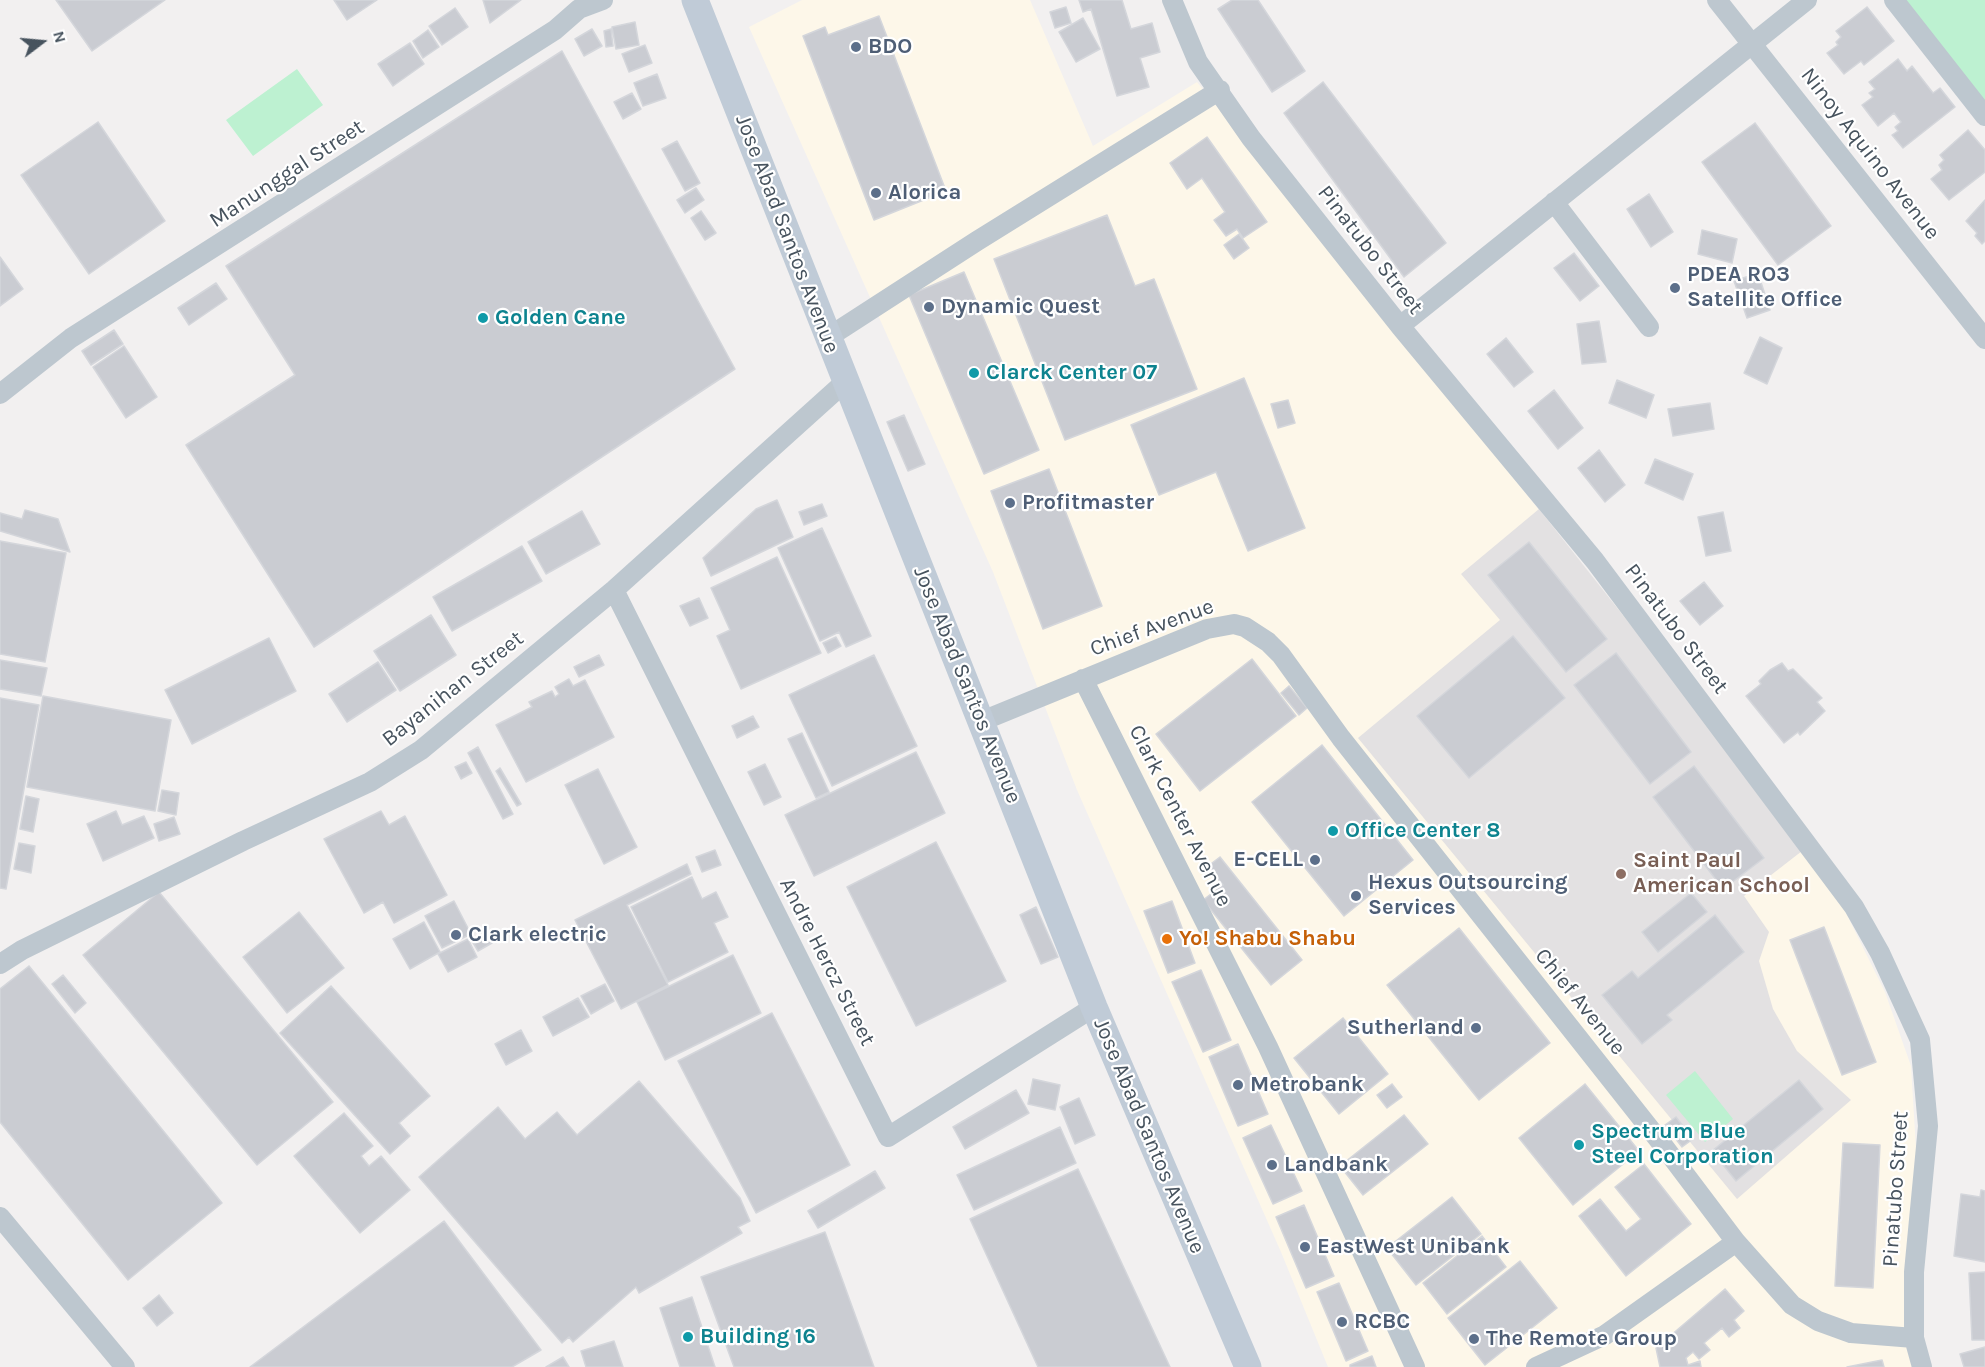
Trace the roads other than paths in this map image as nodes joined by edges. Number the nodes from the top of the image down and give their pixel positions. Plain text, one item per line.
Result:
1 (603, 0) edge
2 (695, 0) edge
3 (1173, 0) edge
4 (1717, 0) edge
5 (1807, 0) edge
6 (1894, 0) edge
7 (1752, 44) junction
8 (1220, 90) junction
9 (1985, 116) edge
10 (1554, 202) junction
11 (1400, 326) junction
12 (1648, 327) dead end
13 (827, 338) junction
14 (1985, 339) edge
15 (845, 382) junction
16 (0, 394) edge
17 (614, 590) junction
18 (1083, 679) junction
19 (982, 721) junction
20 (0, 964) edge
21 (1095, 1008) junction
22 (0, 1216) edge
23 (1736, 1242) junction
24 (1914, 1338) junction
25 (125, 1367) edge
26 (1248, 1367) edge
27 (1415, 1367) edge
28 (1536, 1367) edge
29 (1922, 1367) edge

1 - 16 street, Manunggal Street
2 - 13 main road, Jose Abad Santos Avenue
3 - 8 street, Pinatubo Street
4 - 7 street, Ninoy Aquino Avenue
5 - 7 street
6 - 9 street
7 - 10 street
7 - 14 street, Ninoy Aquino Avenue
8 - 11 street, Pinatubo Street
8 - 13 street
10 - 11 street
10 - 12 street
11 - 24 street, Pinatubo Street
13 - 15 main road, Jose Abad Santos Avenue
15 - 17 street, Bayanihan Street
15 - 19 main road, Jose Abad Santos Avenue
17 - 20 street, Bayanihan Street
17 - 21 street, Andre Hercz Street
18 - 19 street, Chief Avenue
18 - 23 street, Chief Avenue
18 - 27 street, Clark Center Avenue
19 - 21 main road, Jose Abad Santos Avenue
21 - 26 main road, Jose Abad Santos Avenue
22 - 25 street
23 - 24 street, Chief Avenue
23 - 28 street
24 - 29 street, Pinatubo Street

